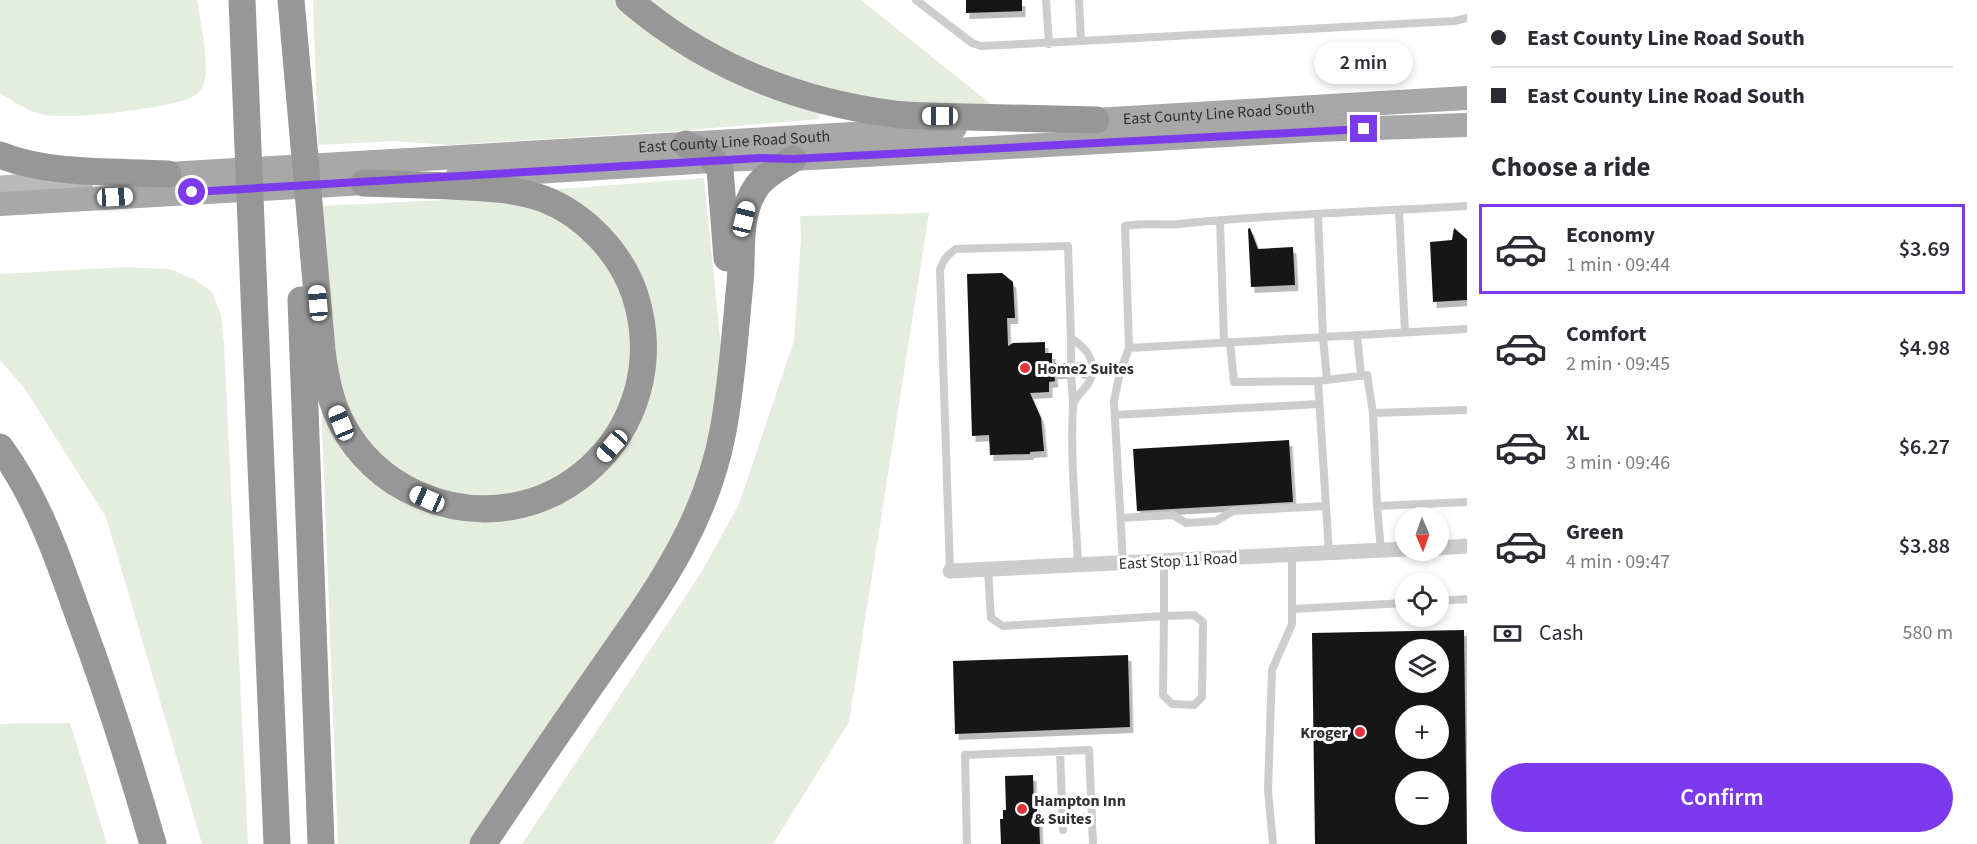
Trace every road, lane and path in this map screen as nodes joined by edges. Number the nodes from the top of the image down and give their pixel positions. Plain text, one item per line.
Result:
1 (223, 0) edge
2 (242, 0) edge
3 (290, 0) edge
4 (629, 0) edge
5 (916, 0) edge
6 (1046, 0) edge
7 (1078, 0) edge
8 (1467, 18) edge
9 (1081, 41) junction
10 (1049, 44) junction
11 (1467, 98) edge
12 (1096, 120) junction
13 (1467, 125) edge
14 (686, 144) junction
15 (0, 155) edge
16 (793, 159) junction
17 (715, 161) junction
18 (168, 174) junction
19 (347, 177) junction
20 (210, 182) junction
21 (0, 186) edge
22 (0, 204) edge
23 (1467, 206) edge
24 (1399, 210) junction
25 (1318, 215) junction
26 (1220, 220) junction
27 (251, 267) junction
28 (1467, 329) edge
29 (1405, 332) junction
30 (1357, 335) junction
31 (1323, 337) junction
32 (1071, 338) junction
33 (735, 340) junction
34 (1227, 342) junction
35 (1129, 348) junction
36 (1071, 362) dead end
37 (1071, 372) dead end
38 (1361, 376) junction
39 (1322, 380) junction
40 (1073, 403) junction
41 (1319, 404) junction
42 (1467, 410) edge
43 (1373, 413) junction
44 (1115, 415) junction
45 (0, 447) edge
46 (1467, 502) edge
47 (1326, 506) junction
48 (1377, 506) junction
49 (1121, 518) junction
50 (1467, 546) edge
51 (1449, 547) edge
52 (1395, 549) edge
53 (1381, 550) junction
54 (1329, 553) junction
55 (1292, 555) junction
56 (1164, 561) junction
57 (1123, 563) junction
58 (1078, 565) junction
59 (988, 569) junction
60 (950, 571) joint
61 (1467, 599) edge
62 (1449, 600) edge
63 (1395, 604) edge
64 (1292, 609) junction
65 (1164, 616) junction
66 (1060, 752) junction
67 (1092, 817) junction
68 (1062, 818) junction
69 (1063, 830) dead end
70 (153, 844) edge
71 (277, 844) edge
72 (321, 844) edge
73 (483, 844) edge
74 (967, 844) edge
75 (1093, 844) edge
76 (1273, 844) edge

1 - 27 highway
2 - 27 highway
3 - 19 highway
3 - 72 highway
4 - 12 highway
5 - 10 lane
6 - 10 lane
7 - 9 lane
8 - 9 lane
9 - 10 lane
11 - 12 main road, East County Line Road South
12 - 14 main road, East County Line Road South
13 - 16 main road, East County Line Road South
14 - 17 highway
14 - 19 main road, East County Line Road South
15 - 18 highway
16 - 17 main road, East County Line Road South
16 - 33 highway
17 - 19 main road, East County Line Road South
17 - 33 highway
18 - 20 main road, East County Line Road South
18 - 21 main road, East County Line Road South
19 - 20 main road, East County Line Road South
20 - 22 main road, East County Line Road South
23 - 24 lane
24 - 25 lane
24 - 29 lane
25 - 26 lane
25 - 31 lane
26 - 34 lane
26 - 35 lane
27 - 71 highway
28 - 29 lane
29 - 30 lane
30 - 31 lane
30 - 38 lane
31 - 34 lane
31 - 39 lane
32 - 36 lane
32 - 40 lane
32 - 60 lane
33 - 73 highway
34 - 35 lane
34 - 39 lane
35 - 44 lane
37 - 40 lane
38 - 39 lane
38 - 43 lane
39 - 41 lane
40 - 58 lane
41 - 44 lane
41 - 47 lane
42 - 43 lane
43 - 48 lane
44 - 49 lane
45 - 70 highway
46 - 48 lane
47 - 49 lane
47 - 54 lane
48 - 53 lane
49 - 57 lane
50 - 51 street
52 - 53 street, East Stop 11 Road
53 - 54 street, East Stop 11 Road
54 - 55 street, East Stop 11 Road
55 - 56 street, East Stop 11 Road
55 - 64 lane
56 - 57 street, East Stop 11 Road
56 - 65 lane
57 - 58 street, East Stop 11 Road
58 - 59 street, East Stop 11 Road
59 - 60 street, East Stop 11 Road
59 - 65 lane
61 - 62 lane
63 - 64 lane
64 - 76 lane
65 - 65 lane
66 - 67 lane
66 - 68 lane
66 - 74 lane
67 - 68 lane
67 - 75 lane
68 - 69 lane

